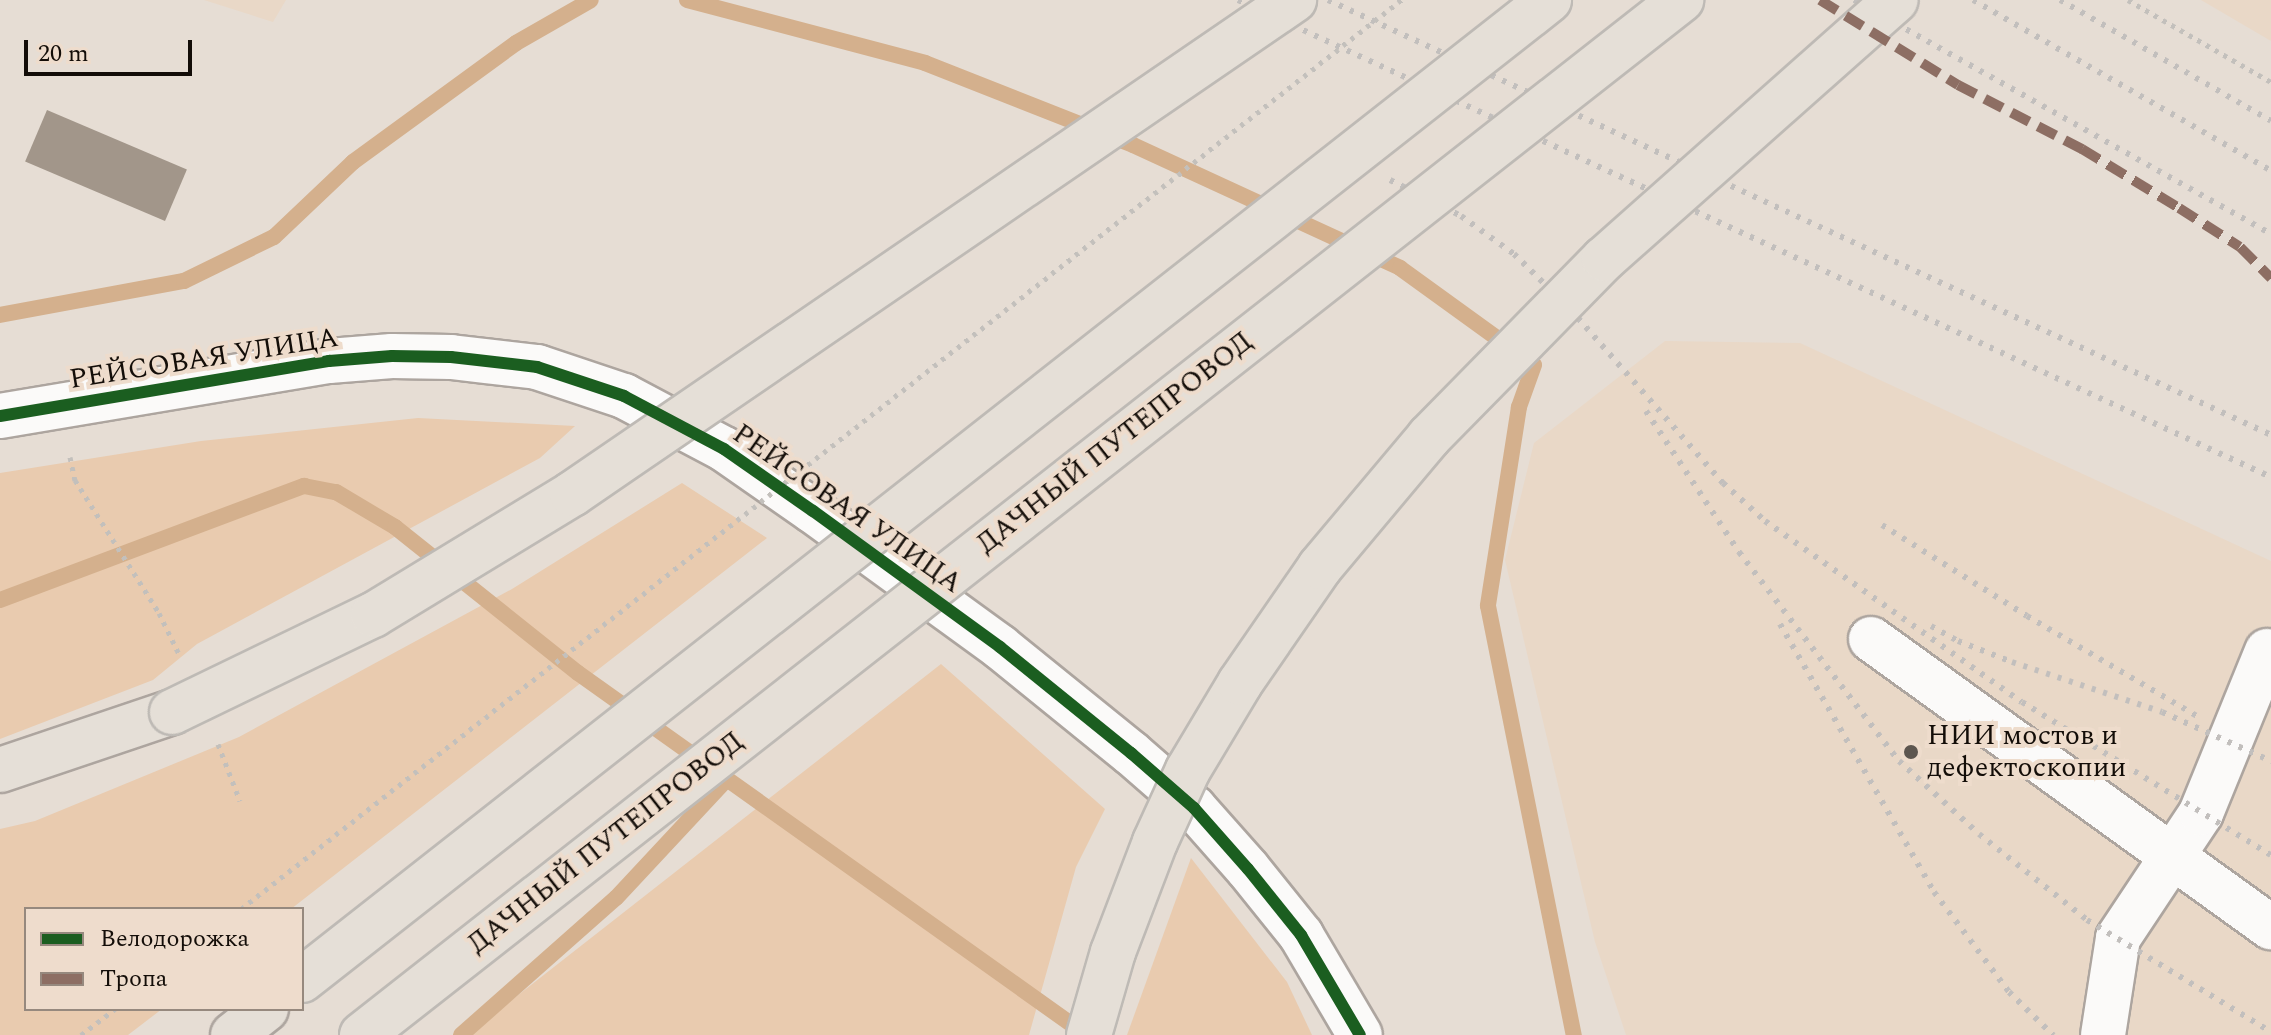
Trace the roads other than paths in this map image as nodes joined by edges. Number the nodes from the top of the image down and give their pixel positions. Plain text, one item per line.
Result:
1 (1294, 0) edge
2 (1549, 0) edge
3 (1681, 0) edge
4 (1896, 0) edge
5 (0, 416) edge
6 (1871, 639) dead end
7 (2267, 651) dead end
8 (0, 770) edge
9 (2172, 853) junction
10 (2271, 927) edge
11 (304, 978) edge
12 (263, 1011) edge
13 (233, 1035) edge
14 (362, 1035) edge
15 (1089, 1035) edge
16 (1360, 1035) edge
17 (2103, 1035) edge

1 - 8 main road, bridge
2 - 11 main road, bridge
3 - 14 main road, ДАЧНЫЙ ПУТЕПРОВОД, bridge
4 - 15 main road, bridge
5 - 16 street, РЕЙСОВАЯ УЛИЦА
6 - 9 street
7 - 9 street
9 - 10 street
9 - 17 street
12 - 13 main road

